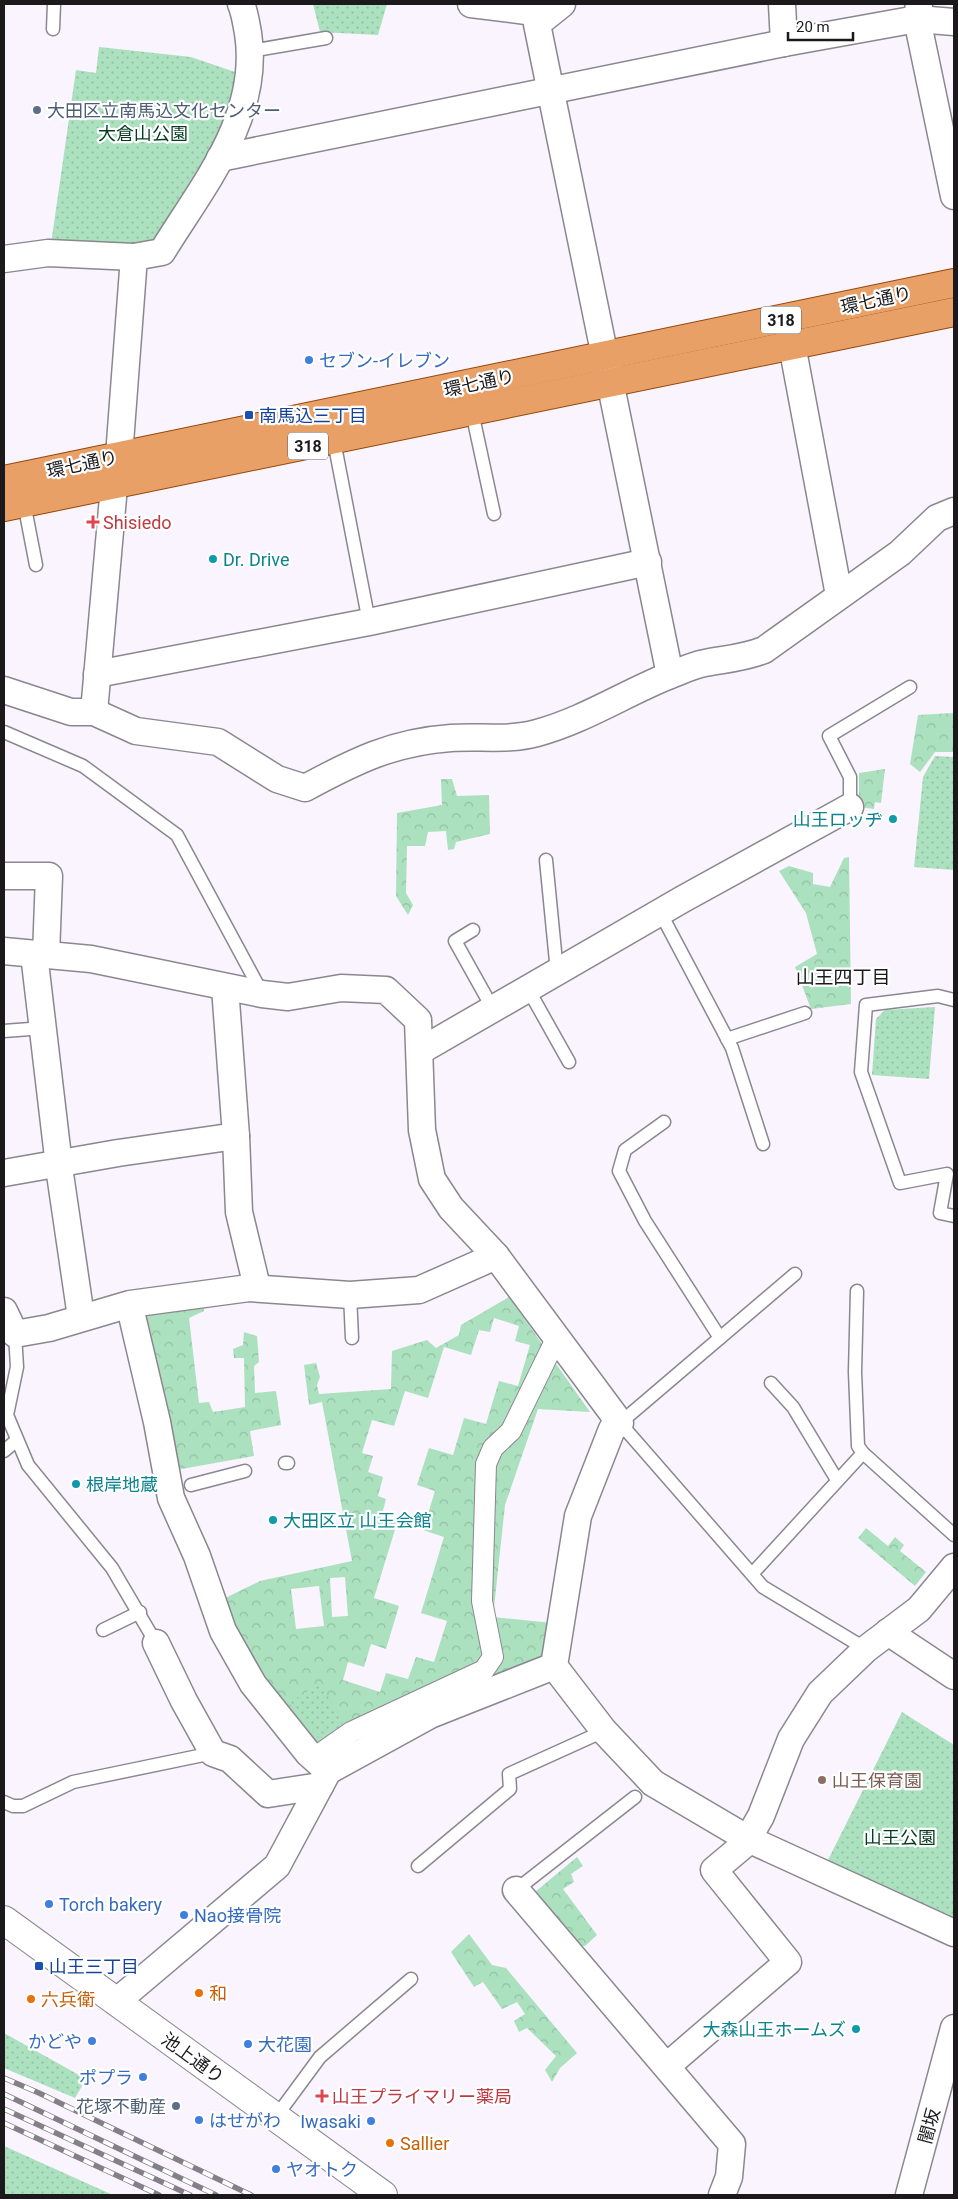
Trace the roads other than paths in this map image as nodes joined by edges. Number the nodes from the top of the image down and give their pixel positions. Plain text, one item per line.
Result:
1 (54, 4) edge
2 (241, 4) edge
3 (471, 4) edge
4 (782, 4) edge
5 (556, 9) edge
6 (918, 12) edge
7 (954, 22) edge
8 (53, 29) dead end
9 (326, 38) dead end
10 (784, 43) junction
11 (251, 51) junction
12 (550, 90) junction
13 (220, 158) junction
14 (954, 196) edge
15 (134, 257) junction
16 (4, 259) edge
17 (954, 283) edge
18 (954, 312) edge
19 (792, 345) junction
20 (607, 356) junction
21 (612, 383) junction
22 (472, 412) junction
23 (334, 441) junction
24 (119, 456) junction
25 (4, 480) edge
26 (114, 486) junction
27 (14, 505) edge
28 (954, 511) edge
29 (494, 514) dead end
30 (648, 562) junction
31 (36, 565) dead end
32 (840, 595) junction
33 (370, 622) junction
34 (97, 674) junction
35 (670, 675) junction
36 (910, 687) dead end
37 (4, 690) edge
38 (94, 712) junction
39 (4, 732) edge
40 (850, 807) joint
41 (546, 860) dead end
42 (4, 876) edge
43 (660, 912) junction
44 (473, 930) dead end
45 (4, 951) edge
46 (40, 955) junction
47 (557, 972) junction
48 (225, 986) junction
49 (528, 989) junction
50 (262, 994) junction
51 (954, 1000) edge
52 (493, 1009) junction
53 (805, 1013) dead end
54 (43, 1028) junction
55 (4, 1031) edge
56 (727, 1039) junction
57 (420, 1051) junction
58 (569, 1062) dead end
59 (664, 1122) dead end
60 (236, 1136) junction
61 (763, 1144) dead end
62 (59, 1164) junction
63 (4, 1173) edge
64 (954, 1216) edge
65 (496, 1256) junction
66 (795, 1274) dead end
67 (257, 1287) junction
68 (857, 1291) dead end
69 (350, 1295) junction
70 (81, 1317) junction
71 (133, 1320) dead end
72 (9, 1322) edge
73 (352, 1338) dead end
74 (720, 1338) junction
75 (556, 1339) junction
76 (771, 1382) dead end
77 (620, 1423) junction
78 (17, 1440) junction
79 (4, 1450) edge
80 (862, 1452) junction
81 (244, 1471) dead end
82 (838, 1480) junction
83 (183, 1490) junction
84 (954, 1535) edge
85 (954, 1567) edge
86 (752, 1574) junction
87 (140, 1612) junction
88 (104, 1630) dead end
89 (888, 1632) junction
90 (156, 1643) joint
91 (866, 1649) junction
92 (554, 1666) junction
93 (954, 1676) edge
94 (604, 1731) junction
95 (213, 1753) junction
96 (321, 1771) junction
97 (635, 1797) dead end
98 (4, 1802) edge
99 (748, 1839) junction
100 (418, 1866) dead end
101 (516, 1890) joint
102 (4, 1920) edge
103 (954, 1933) edge
104 (411, 1979) dead end
105 (116, 2002) junction
106 (954, 2028) edge
107 (667, 2066) junction
108 (275, 2118) junction
109 (383, 2195) edge
110 (722, 2195) edge
111 (910, 2195) edge

1 - 8 lane
2 - 11 street
3 - 5 street
4 - 10 street
5 - 12 street
6 - 7 street
6 - 10 street
6 - 14 street
9 - 11 lane
10 - 12 street
11 - 13 street
12 - 13 street
12 - 20 street
13 - 15 street
15 - 16 street
15 - 24 street
17 - 20 main road, 環七通り / 318
18 - 19 main road, 環七通り / 318
19 - 21 main road, 環七通り / 318
19 - 32 street
20 - 21 street
20 - 24 main road, 環七通り / 318
21 - 22 main road, 環七通り / 318
21 - 30 street
22 - 23 main road, 環七通り / 318
22 - 29 lane
23 - 26 main road, 環七通り / 318
23 - 33 lane
24 - 25 main road, 環七通り / 318
24 - 26 street
26 - 27 main road, 環七通り / 318
26 - 34 street
27 - 31 lane
28 - 32 street
30 - 33 street
30 - 35 street
32 - 35 street
33 - 34 street
34 - 38 street
35 - 38 street
36 - 40 lane
37 - 38 street
39 - 50 lane
40 - 43 street
41 - 47 lane
42 - 46 street
43 - 47 street
43 - 56 lane
44 - 52 lane
45 - 46 street
46 - 48 street
46 - 54 street
47 - 49 street
48 - 50 street
48 - 60 street
49 - 52 street
49 - 58 lane
50 - 57 street
51 - 64 lane
52 - 57 street
53 - 56 lane
54 - 55 lane
54 - 62 street
56 - 61 lane
57 - 65 street
59 - 74 lane
60 - 62 street
60 - 67 street
62 - 63 street
62 - 70 street
65 - 69 street
65 - 75 street
66 - 74 lane
67 - 69 street
67 - 70 street
68 - 80 lane
69 - 73 lane
70 - 72 street
71 - 83 street
72 - 78 lane
74 - 77 lane
75 - 77 street
75 - 96 street
76 - 82 lane
77 - 86 lane
77 - 92 street
78 - 79 lane
78 - 87 lane
80 - 82 lane
80 - 84 lane
81 - 83 lane
82 - 86 lane
83 - 96 street
85 - 89 street
86 - 91 lane
87 - 88 lane
87 - 90 lane
89 - 91 street
89 - 93 street
90 - 95 street
91 - 99 street
92 - 94 street
92 - 96 street
94 - 99 street
94 - 100 lane
95 - 96 street
95 - 98 lane
96 - 105 street
97 - 101 lane
99 - 103 street
99 - 107 street
101 - 107 street
102 - 105 main road, 池上通り
104 - 108 lane
105 - 108 main road, 池上通り
106 - 111 street, 闇坂
107 - 110 street
108 - 109 main road, 池上通り

